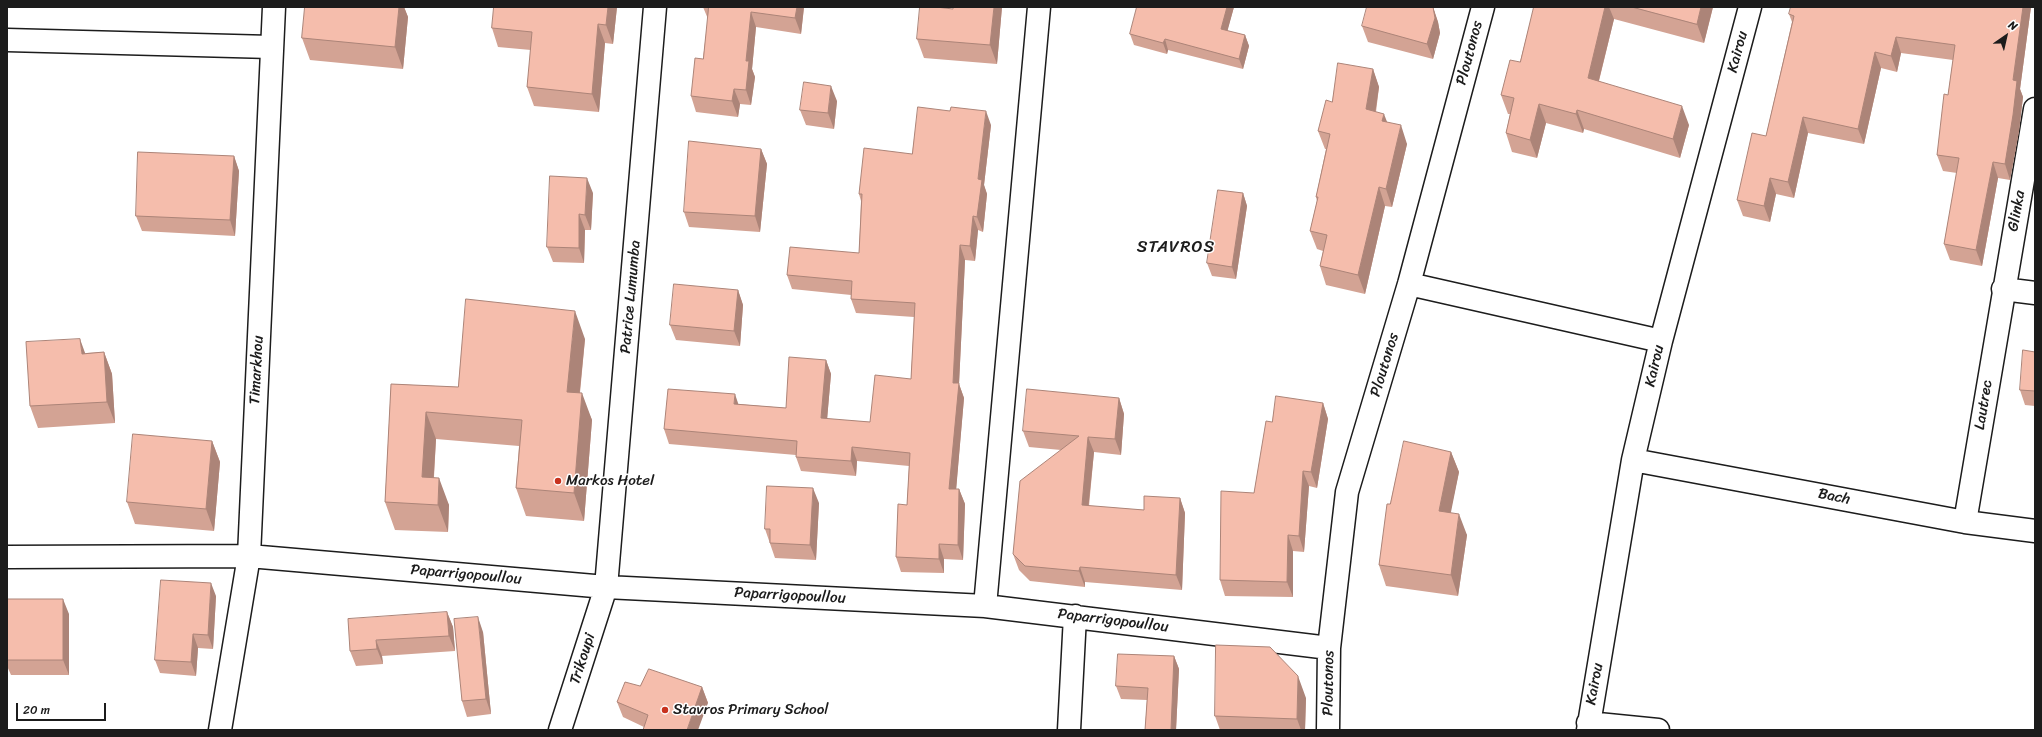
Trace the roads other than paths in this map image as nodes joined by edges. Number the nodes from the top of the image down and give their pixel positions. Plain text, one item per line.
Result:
1 (274, 7) edge
2 (655, 7) edge
3 (1039, 7) edge
4 (1482, 7) edge
5 (1750, 7) edge
6 (7, 40) edge
7 (271, 47) junction
8 (2035, 110) edge
9 (1409, 284) junction
10 (2003, 289) junction
11 (2035, 293) edge
12 (1661, 341) junction
13 (1633, 460) junction
14 (1965, 522) junction
15 (2035, 531) edge
16 (249, 556) junction
17 (7, 557) edge
18 (606, 587) junction
19 (985, 606) junction
20 (1075, 616) junction
21 (1329, 648) junction
22 (1588, 726) edge
23 (220, 730) edge
24 (560, 730) edge
25 (1069, 730) edge
26 (1328, 730) edge
27 (1658, 730) edge

1 - 7 street, Timarkhou
2 - 18 street, Patrice Lumumba
3 - 19 street
4 - 9 street, Ploutonos
5 - 12 street, Kairou
6 - 7 street
7 - 16 street, Timarkhou
8 - 10 street, Glinka
9 - 12 street
9 - 21 street, Ploutonos
10 - 11 street
10 - 14 street, Lautrec
12 - 13 street, Kairou
13 - 14 street, Bach
13 - 22 street, Kairou
14 - 15 street, Bach
16 - 17 street, Paparrigopoullou
16 - 18 street, Paparrigopoullou
16 - 23 street, Timarkhou
18 - 19 street, Paparrigopoullou
18 - 24 street, Trikoupi
19 - 20 street, Paparrigopoullou
20 - 21 street, Paparrigopoullou
20 - 25 street
21 - 26 street, Ploutonos
22 - 27 street

